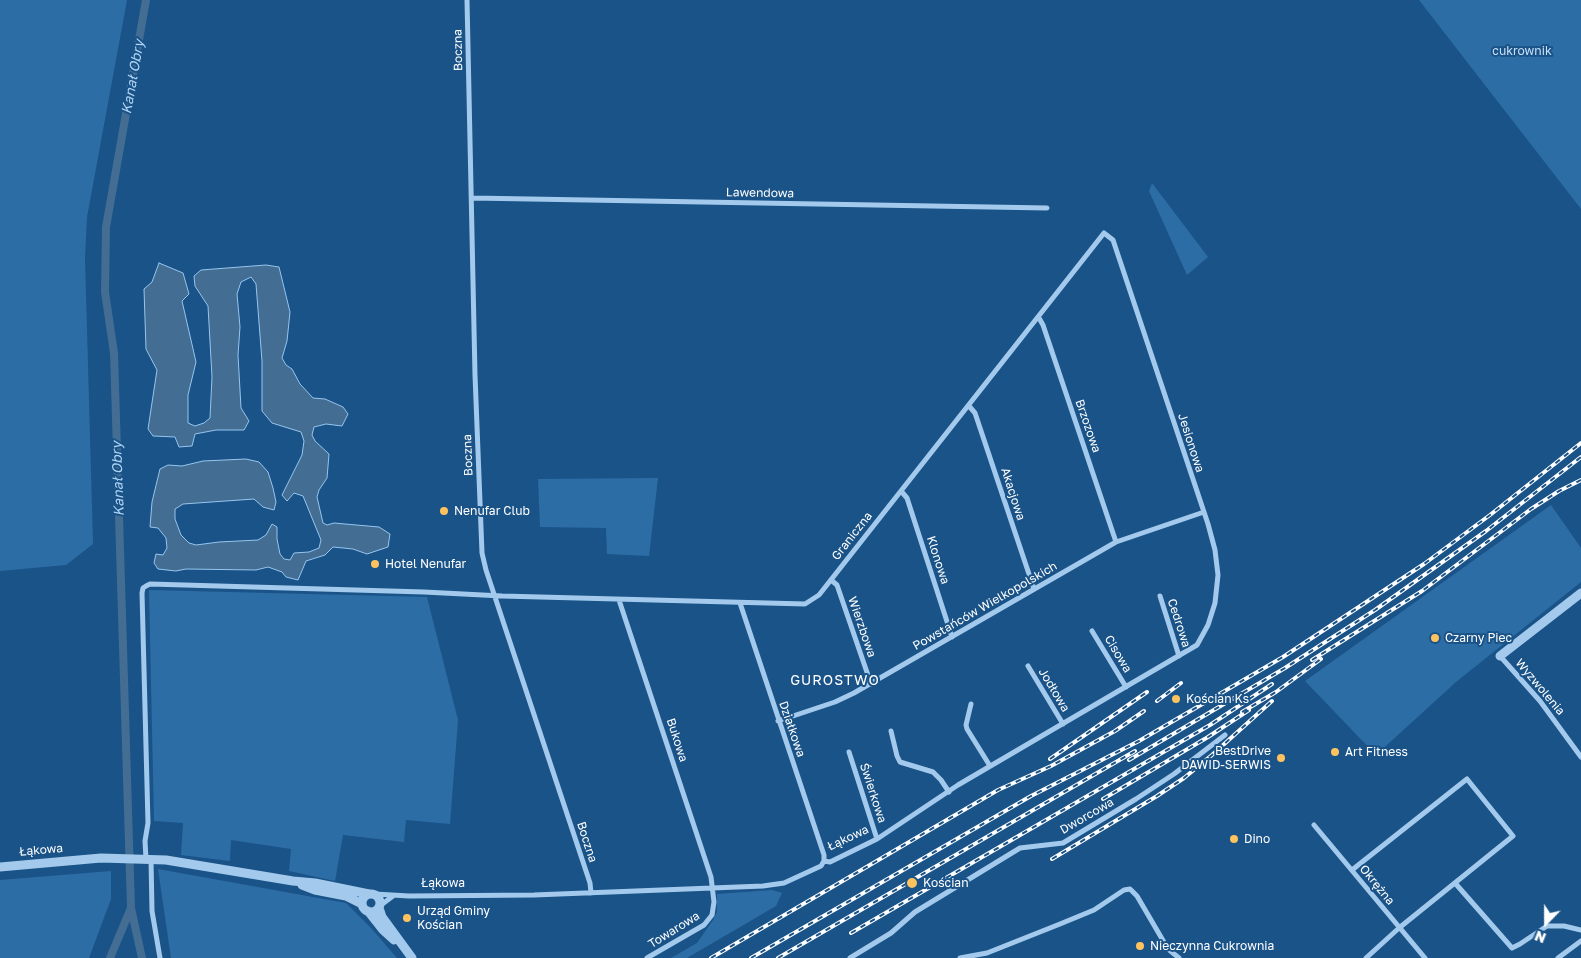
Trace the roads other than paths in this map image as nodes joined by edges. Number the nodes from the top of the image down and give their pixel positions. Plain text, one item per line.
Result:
1 (466, 0) edge
2 (472, 198) junction
3 (1047, 208) dead end
4 (1104, 233) joint
5 (1039, 318) junction
6 (969, 406) junction
7 (901, 491) junction
8 (1204, 512) junction
9 (1116, 542) junction
10 (831, 580) junction
11 (1034, 589) junction
12 (1581, 593) edge
13 (495, 596) junction
14 (1160, 596) dead end
15 (619, 600) junction
16 (740, 603) junction
17 (1092, 630) dead end
18 (952, 637) junction
19 (1180, 656) junction
20 (1500, 656) joint
21 (1028, 666) dead end
22 (871, 684) junction
23 (1126, 687) junction
24 (971, 704) dead end
25 (778, 721) junction
26 (1063, 724) junction
27 (891, 731) dead end
28 (1225, 735) dead end
29 (849, 752) dead end
30 (1581, 757) edge
31 (990, 766) junction
32 (949, 792) junction
33 (1314, 825) dead end
34 (877, 839) junction
35 (147, 859) junction
36 (824, 861) junction
37 (0, 867) edge
38 (1352, 870) junction
39 (293, 881) junction
40 (1455, 883) junction
41 (712, 888) junction
42 (591, 893) junction
43 (372, 894) junction
44 (393, 896) junction
45 (380, 906) junction
46 (365, 908) junction
47 (1399, 928) junction
48 (1581, 930) edge
49 (1581, 941) edge
50 (402, 946) junction
51 (160, 958) edge
52 (412, 958) edge
53 (647, 958) edge
54 (850, 958) edge
55 (960, 958) edge
56 (1178, 958) edge
57 (1366, 958) edge
58 (1425, 958) edge
59 (1558, 958) edge

1 - 2 street, Boczna
2 - 3 street, Lawendowa
2 - 13 street, Boczna
4 - 5 street, Graniczna
4 - 8 street, Jesionowa
5 - 6 street, Graniczna
5 - 9 street, Brzozowa
6 - 7 street, Graniczna
6 - 11 street, Akacjowa
7 - 10 street, Graniczna
7 - 18 street, Klonowa
8 - 9 street, Powstańców Wielkopolskich
8 - 19 street, Jesionowa
9 - 11 street, Powstańców Wielkopolskich
10 - 16 street, Graniczna
10 - 22 street, Wierzbowa
11 - 18 street, Powstańców Wielkopolskich
12 - 20 street
13 - 15 street, Graniczna
13 - 35 street, Graniczna
13 - 42 street, Boczna
14 - 19 street, Cedrowa
15 - 16 street, Graniczna
15 - 41 street, Bukowa
16 - 25 street, Działkowa
17 - 23 street, Cisowa
18 - 22 street, Powstańców Wielkopolskich
19 - 23 street, Łąkowa
20 - 30 street, Wyzwolenia
21 - 26 street, Jodłowa
22 - 25 street, Powstańców Wielkopolskich
23 - 26 street, Łąkowa
24 - 31 street
25 - 36 street, Działkowa
26 - 31 street, Łąkowa
27 - 32 street
28 - 54 street, Dworcowa
29 - 34 street, Świerkowa
31 - 32 street, Łąkowa
32 - 34 street, Łąkowa
33 - 38 street, Okrężna
34 - 36 street, Łąkowa
35 - 37 street, Łąkowa
35 - 39 street, Łąkowa
35 - 51 street
36 - 41 street, Łąkowa
38 - 40 street
38 - 47 street, Okrężna
39 - 43 street, Łąkowa
39 - 46 street, Łąkowa
40 - 47 street
40 - 48 street
41 - 42 street, Łąkowa
41 - 53 street, Towarowa
42 - 44 street, Łąkowa
43 - 44 street, Łąkowa
43 - 45 street
43 - 46 street
44 - 45 street
45 - 46 street
45 - 50 street
46 - 50 street
47 - 57 street
47 - 58 street, Okrężna
49 - 59 street
50 - 52 street
55 - 56 street

